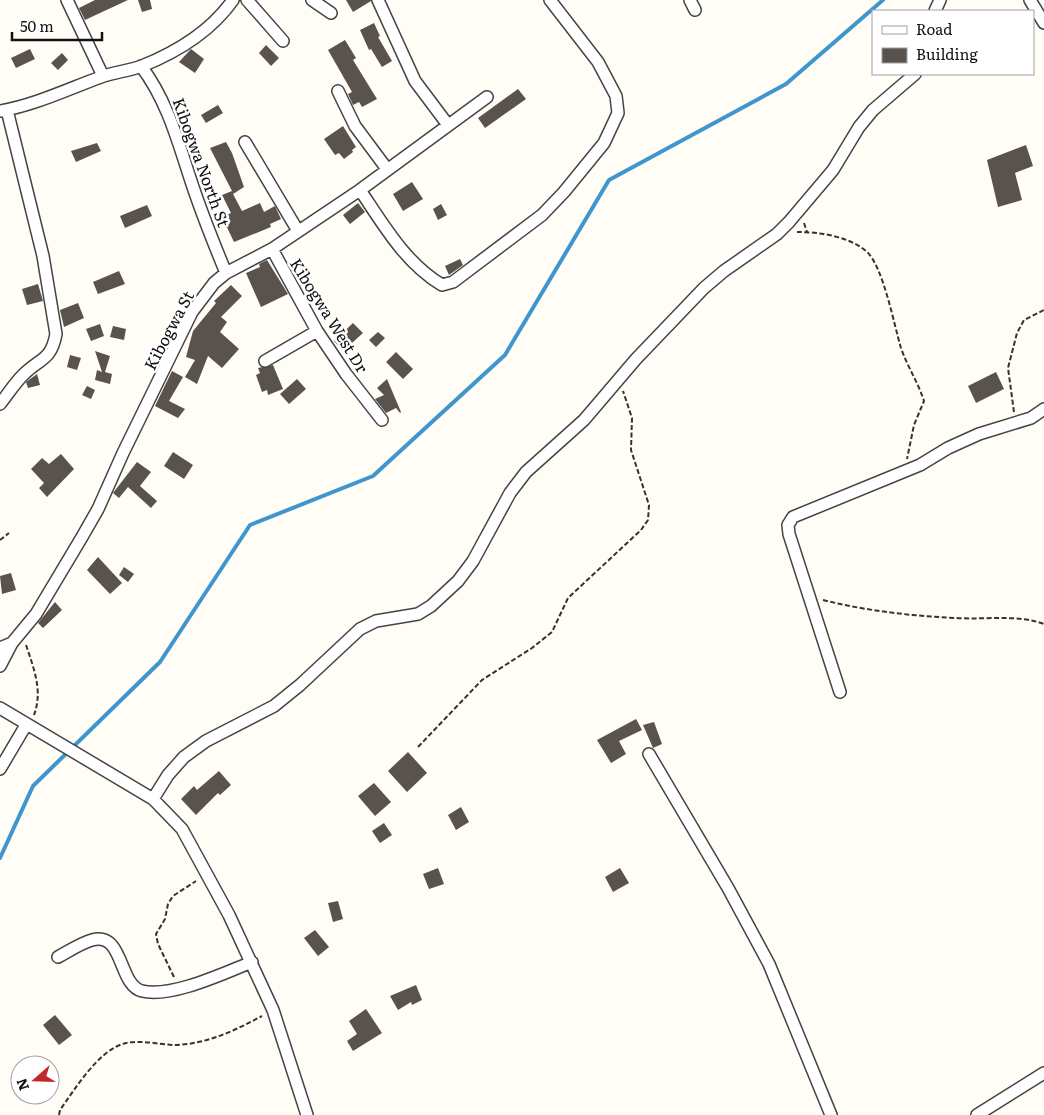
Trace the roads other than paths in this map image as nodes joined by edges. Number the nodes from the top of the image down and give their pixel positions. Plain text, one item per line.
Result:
1 (67, 0) edge
2 (233, 0) edge
3 (247, 0) edge
4 (312, 0) edge
5 (378, 0) edge
6 (550, 0) edge
7 (1030, 0) edge
8 (331, 13) dead end
9 (1044, 23) edge
10 (283, 41) dead end
11 (141, 66) junction
12 (914, 75) edge
13 (103, 76) junction
14 (338, 91) dead end
15 (487, 97) dead end
16 (3, 111) edge
17 (448, 125) junction
18 (245, 142) dead end
19 (387, 169) junction
20 (360, 190) junction
21 (298, 231) junction
22 (272, 249) junction
23 (226, 273) junction
24 (317, 331) junction
25 (265, 361) dead end
26 (0, 404) edge
27 (1044, 409) edge
28 (382, 420) dead end
29 (12, 643) junction
30 (0, 648) edge
31 (0, 666) edge
32 (840, 692) dead end
33 (0, 708) edge
34 (28, 726) junction
35 (649, 754) dead end
36 (0, 769) edge
37 (154, 799) junction
38 (58, 957) dead end
39 (252, 962) junction
40 (1044, 1073) edge
41 (307, 1115) edge
42 (831, 1115) edge
43 (978, 1115) edge

1 - 13 street
2 - 11 street
3 - 10 street
4 - 8 street
5 - 17 street
6 - 20 street
7 - 9 street
11 - 13 street
11 - 23 street, Kibogwa North St
12 - 37 street
13 - 16 street
14 - 19 street
15 - 17 street, Kibogwa St
16 - 26 street
17 - 19 street, Kibogwa St
18 - 21 street
19 - 20 street, Kibogwa St
20 - 21 street, Kibogwa St
21 - 22 street, Kibogwa St
22 - 23 street, Kibogwa St
22 - 24 street, Kibogwa West Dr
23 - 29 street, Kibogwa St
24 - 25 street
24 - 28 street, Kibogwa West Dr
27 - 32 street
29 - 30 street
29 - 31 street, Kibogwa St
33 - 34 street
34 - 36 street
34 - 37 street
35 - 42 street
37 - 39 street
38 - 39 street
39 - 41 street
40 - 43 street

